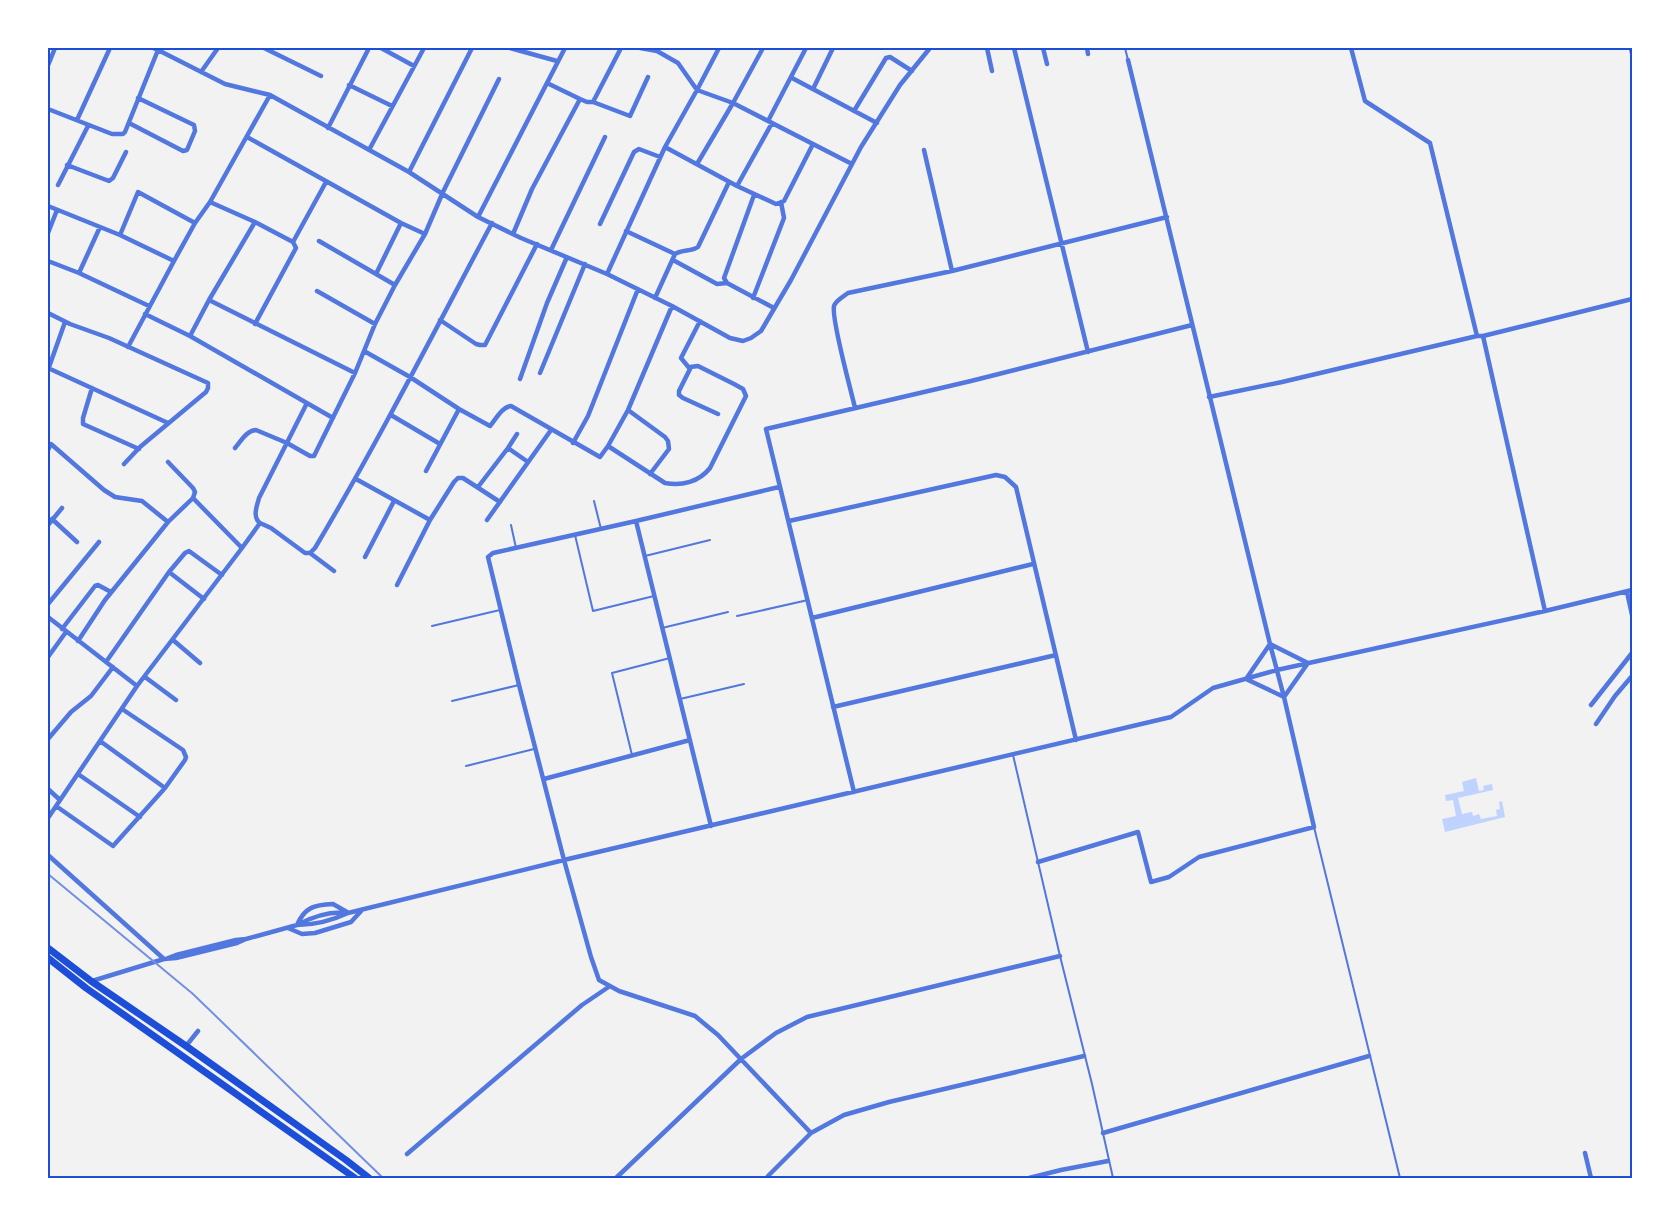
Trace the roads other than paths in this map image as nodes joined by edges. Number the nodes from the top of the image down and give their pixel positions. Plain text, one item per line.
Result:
1 (55, 48) edge
2 (110, 48) edge
3 (153, 48) edge
4 (218, 48) edge
5 (264, 48) edge
6 (370, 48) edge
7 (381, 48) edge
8 (424, 48) edge
9 (472, 48) edge
10 (510, 48) edge
11 (565, 48) edge
12 (621, 48) edge
13 (640, 48) edge
14 (719, 48) edge
15 (763, 48) edge
16 (806, 48) edge
17 (833, 48) edge
18 (930, 48) edge
19 (987, 48) edge
20 (1014, 48) edge
21 (1043, 48) edge
22 (1087, 48) edge
23 (1125, 48) edge
24 (1351, 48) edge
25 (1631, 48) edge
26 (159, 49) edge
27 (1632, 53) edge
28 (1088, 54) dead end
29 (49, 57) edge
30 (1128, 60) joint
31 (557, 61) junction
32 (1047, 64) dead end
33 (48, 65) edge
34 (414, 66) junction
35 (912, 71) junction
36 (992, 71) dead end
37 (201, 72) junction
38 (321, 76) dead end
39 (648, 77) dead end
40 (499, 78) dead end
41 (792, 78) junction
42 (547, 83) junction
43 (349, 85) junction
44 (813, 89) junction
45 (697, 90) junction
46 (270, 95) junction
47 (138, 98) junction
48 (580, 100) junction
49 (593, 102) junction
50 (733, 103) junction
51 (392, 106) junction
52 (48, 109) edge
53 (854, 111) junction
54 (77, 120) junction
55 (770, 122) junction
56 (877, 122) junction
57 (129, 123) junction
58 (88, 126) junction
59 (328, 128) junction
60 (247, 137) junction
61 (605, 137) dead end
62 (813, 144) junction
63 (665, 147) junction
64 (368, 150) junction
65 (924, 150) dead end
66 (126, 152) dead end
67 (660, 157) junction
68 (697, 164) junction
69 (852, 164) junction
70 (68, 166) junction
71 (409, 172) junction
72 (326, 182) junction
73 (729, 182) junction
74 (58, 185) dead end
75 (737, 186) junction
76 (443, 192) junction
77 (754, 195) junction
78 (210, 202) junction
79 (781, 202) junction
80 (48, 206) edge
81 (57, 210) junction
82 (478, 217) junction
83 (1167, 217) junction
84 (255, 222) junction
85 (195, 223) junction
86 (401, 224) junction
87 (492, 224) junction
88 (600, 224) dead end
89 (100, 227) junction
90 (626, 231) junction
91 (48, 233) edge
92 (425, 234) junction
93 (512, 234) junction
94 (120, 235) junction
95 (319, 241) dead end
96 (293, 242) junction
97 (537, 244) junction
98 (1062, 244) junction
99 (551, 250) junction
100 (675, 254) junction
101 (567, 257) junction
102 (48, 260) edge
103 (673, 260) junction
104 (174, 261) junction
105 (585, 264) junction
106 (952, 271) junction
107 (79, 273) junction
108 (376, 274) junction
109 (607, 274) junction
110 (727, 283) junction
111 (395, 285) junction
112 (638, 289) junction
113 (316, 291) dead end
114 (655, 298) junction
115 (754, 298) junction
116 (1632, 299) edge
117 (209, 300) junction
118 (149, 306) junction
119 (672, 306) junction
120 (774, 308) junction
121 (48, 314) edge
122 (145, 314) junction
123 (440, 320) junction
124 (700, 321) junction
125 (65, 322) junction
126 (255, 324) junction
127 (375, 324) junction
128 (1192, 326) junction
129 (190, 336) junction
130 (1480, 336) junction
131 (128, 347) junction
132 (364, 351) junction
133 (1088, 352) junction
134 (690, 367) junction
135 (48, 369) edge
136 (355, 373) junction
137 (540, 373) dead end
138 (410, 377) junction
139 (520, 379) dead end
140 (92, 388) junction
141 (1209, 398) junction
142 (308, 403) junction
143 (855, 408) junction
144 (459, 409) junction
145 (628, 410) junction
146 (718, 414) dead end
147 (392, 415) junction
148 (333, 418) junction
149 (168, 424) junction
150 (551, 430) junction
151 (517, 434) dead end
152 (287, 443) junction
153 (573, 443) junction
154 (440, 444) junction
155 (608, 446) junction
156 (235, 448) dead end
157 (508, 448) junction
158 (138, 449) junction
159 (48, 450) edge
160 (168, 462) dead end
161 (528, 462) junction
162 (124, 464) dead end
163 (426, 471) dead end
164 (650, 474) junction
165 (356, 479) junction
166 (779, 487) junction
167 (478, 488) junction
168 (193, 498) junction
169 (594, 500) dead end
170 (394, 501) junction
171 (500, 502) junction
172 (62, 508) dead end
173 (52, 519) junction
174 (430, 520) junction
175 (487, 520) dead end
176 (636, 521) junction
177 (789, 521) junction
178 (168, 522) junction
179 (260, 522) junction
180 (48, 525) edge
181 (511, 525) dead end
182 (601, 529) junction
183 (575, 535) junction
184 (710, 540) dead end
185 (77, 542) dead end
186 (99, 542) dead end
187 (242, 548) junction
188 (516, 548) junction
189 (310, 553) junction
190 (644, 556) junction
191 (365, 557) dead end
192 (1034, 564) junction
193 (334, 571) dead end
194 (169, 572) junction
195 (222, 575) junction
196 (398, 585) dead end
197 (1630, 591) edge
198 (112, 592) junction
199 (654, 596) junction
200 (204, 599) junction
201 (808, 600) junction
202 (48, 604) edge
203 (500, 610) junction
204 (1546, 611) junction
205 (728, 612) dead end
206 (1632, 615) edge
207 (736, 616) dead end
208 (48, 617) edge
209 (812, 618) junction
210 (432, 626) dead end
211 (662, 628) junction
212 (64, 630) junction
213 (173, 640) junction
214 (78, 641) junction
215 (1270, 644) junction
216 (1632, 653) edge
217 (1056, 655) junction
218 (48, 657) edge
219 (670, 658) junction
220 (106, 662) junction
221 (200, 663) dead end
222 (1308, 663) junction
223 (113, 667) junction
224 (1277, 670) junction
225 (1632, 676) edge
226 (145, 677) junction
227 (1246, 679) junction
228 (744, 684) dead end
229 (519, 685) junction
230 (138, 686) junction
231 (1284, 697) junction
232 (680, 699) junction
233 (176, 700) dead end
234 (452, 701) dead end
235 (1591, 705) dead end
236 (833, 707) junction
237 (122, 709) junction
238 (1596, 724) dead end
239 (48, 739) edge
240 (690, 740) junction
241 (1076, 740) junction
242 (100, 742) junction
243 (536, 748) junction
244 (1013, 754) junction
245 (632, 756) junction
246 (466, 766) dead end
247 (78, 774) junction
248 (544, 779) junction
249 (165, 788) junction
250 (48, 789) edge
251 (854, 792) junction
252 (60, 800) junction
253 (56, 806) junction
254 (140, 816) junction
255 (48, 818) edge
256 (711, 826) junction
257 (1314, 827) junction
258 (48, 855) edge
259 (564, 860) junction
260 (1038, 862) junction
261 (363, 909) junction
262 (348, 913) junction
263 (297, 925) junction
264 (288, 928) junction
265 (48, 948) edge
266 (1060, 956) junction
267 (48, 958) edge
268 (166, 959) junction
269 (91, 981) junction
270 (610, 986) junction
271 (86, 988) junction
272 (198, 1031) dead end
273 (186, 1046) junction
274 (1084, 1056) junction
275 (1369, 1056) junction
276 (741, 1058) junction
277 (811, 1133) junction
278 (1103, 1133) junction
279 (1585, 1153) dead end
280 (407, 1154) dead end
281 (1108, 1161) junction
282 (768, 1176) dead end
283 (355, 1178) edge
284 (369, 1178) edge
285 (616, 1178) edge
286 (1029, 1178) edge
287 (1113, 1178) edge
288 (1400, 1178) edge
289 (1591, 1178) edge

1 - 29 street
2 - 54 street
3 - 26 street
4 - 37 street
5 - 38 street
6 - 43 street
7 - 34 street
8 - 34 street
9 - 71 street
10 - 31 street
11 - 31 street
12 - 49 street
13 - 45 street
14 - 45 street
15 - 50 street
16 - 41 street
17 - 44 street
18 - 35 street
19 - 36 street
20 - 98 street
21 - 32 street
22 - 28 street
23 - 30 lane
24 - 130 street
25 - 27 street
26 - 37 street
26 - 47 street
29 - 33 street
30 - 83 street
31 - 42 street
34 - 51 street
35 - 53 street
35 - 56 street
37 - 46 street
39 - 49 street
40 - 76 street
41 - 44 street
41 - 55 street
42 - 48 street
42 - 82 street
43 - 51 street
43 - 59 street
44 - 53 street
45 - 50 street
45 - 63 street
46 - 59 street
46 - 60 street
47 - 57 street
47 - 57 street
48 - 49 street
48 - 93 street
50 - 55 street
50 - 68 street
51 - 64 street
52 - 54 street
53 - 56 street
54 - 58 street
55 - 62 street
55 - 75 street
56 - 69 street
57 - 58 street
58 - 70 street
59 - 64 street
60 - 72 street
60 - 78 street
61 - 99 street
62 - 69 street
62 - 79 street
63 - 67 street
63 - 68 street
64 - 71 street
65 - 106 street
66 - 70 street
67 - 88 street
67 - 90 street
68 - 73 street
69 - 120 street
70 - 74 street
71 - 76 street
72 - 86 street
72 - 96 street
73 - 75 street
73 - 100 street
75 - 77 street
76 - 82 street
76 - 92 street
77 - 79 street
77 - 110 street
78 - 84 street
78 - 85 street
79 - 115 street
80 - 81 street
81 - 89 street
81 - 91 street
82 - 87 street
83 - 98 street
83 - 128 street
84 - 96 street
84 - 117 street
85 - 94 street
85 - 104 street
86 - 92 street
86 - 108 street
87 - 93 street
87 - 123 street
89 - 94 street
89 - 107 street
90 - 100 street
90 - 109 street
92 - 111 street
93 - 97 street
94 - 104 street
95 - 108 street
96 - 126 street
97 - 99 street
97 - 123 street
98 - 106 street
98 - 133 street
99 - 101 street
100 - 103 street
101 - 105 street
101 - 139 street
102 - 107 street
103 - 110 street
103 - 114 street
104 - 118 street
105 - 109 street
105 - 137 street
106 - 143 street
107 - 118 street
108 - 111 street
109 - 112 street
110 - 115 street
111 - 127 street
112 - 114 street
112 - 153 street
113 - 127 street
114 - 119 street
115 - 120 street
116 - 130 street
117 - 126 street
117 - 129 street
118 - 122 street
119 - 124 street
119 - 145 street
120 - 124 street
121 - 125 street
122 - 129 street
122 - 131 street
123 - 138 street
124 - 134 street
125 - 131 street
125 - 135 street
126 - 136 street
127 - 132 street
128 - 133 street
128 - 141 street
129 - 142 street
130 - 141 street
130 - 204 street
131 - 149 street
132 - 136 street
132 - 138 street
133 - 143 street
134 - 146 street
134 - 164 street
135 - 140 street
136 - 148 street
138 - 144 street
138 - 147 street
140 - 149 street
140 - 158 street
141 - 215 street
142 - 148 street
142 - 152 street
143 - 166 street
144 - 150 street
144 - 154 street
145 - 155 street
145 - 164 street
147 - 154 street
147 - 165 street
148 - 152 street
149 - 158 street
150 - 153 street
150 - 161 street
151 - 157 street
152 - 156 street
152 - 179 street
153 - 155 street
154 - 163 street
155 - 164 street
157 - 161 street
157 - 167 street
158 - 162 street
159 - 178 street
160 - 168 street
161 - 171 street
165 - 170 street
165 - 189 street
166 - 176 street
166 - 177 street
167 - 171 street
167 - 174 street
168 - 178 street
168 - 187 street
169 - 182 lane
170 - 174 street
170 - 191 street
171 - 175 street
172 - 173 street
173 - 180 street
173 - 185 street
174 - 196 street
176 - 182 street
176 - 190 street
177 - 192 street
177 - 201 street
178 - 198 street
179 - 187 street
179 - 189 street
181 - 188 lane
182 - 183 street
183 - 188 street
183 - 199 lane
184 - 190 lane
186 - 202 street
187 - 195 street
188 - 203 street
189 - 193 street
190 - 199 street
192 - 209 street
192 - 217 street
194 - 195 street
194 - 200 street
194 - 220 street
195 - 200 street
197 - 204 street
197 - 206 street
198 - 212 street
198 - 214 street
199 - 211 street
200 - 213 street
201 - 207 lane
201 - 209 street
203 - 210 lane
203 - 229 street
204 - 222 street
205 - 211 lane
208 - 212 street
209 - 236 street
211 - 219 street
212 - 214 street
212 - 218 street
213 - 221 street
213 - 226 street
214 - 220 street
215 - 222 street
215 - 224 street
215 - 227 street
216 - 235 street
217 - 236 street
217 - 241 street
219 - 232 street
219 - 245 lane
220 - 223 street
222 - 224 street
222 - 231 street
223 - 230 street
223 - 239 street
224 - 227 street
224 - 231 street
225 - 238 street
226 - 230 street
226 - 233 street
227 - 231 street
227 - 241 street
228 - 232 lane
229 - 234 lane
229 - 243 street
230 - 237 street
231 - 257 street
232 - 240 street
236 - 251 street
237 - 242 street
237 - 249 street
240 - 245 street
240 - 256 street
241 - 244 street
242 - 247 street
242 - 249 street
243 - 246 lane
243 - 248 street
244 - 251 street
244 - 260 lane
245 - 248 street
247 - 252 street
247 - 254 street
248 - 259 street
249 - 254 street
250 - 252 street
251 - 256 street
252 - 253 street
253 - 254 street
253 - 255 street
256 - 259 street
257 - 260 street
257 - 275 lane
258 - 268 street
259 - 261 street
259 - 270 street
260 - 266 lane
261 - 262 street
261 - 264 street
262 - 263 street
262 - 263 street
263 - 264 street
264 - 268 street
265 - 269 highway
266 - 274 lane
266 - 276 street
267 - 271 highway
268 - 269 street
269 - 271 street
269 - 273 highway
270 - 276 street
270 - 280 street
271 - 283 highway
272 - 273 street
273 - 284 highway
274 - 277 street
274 - 278 lane
275 - 278 street
275 - 288 lane
276 - 277 street
276 - 285 street
277 - 282 street
278 - 281 lane
279 - 289 street
281 - 286 street
281 - 287 lane

